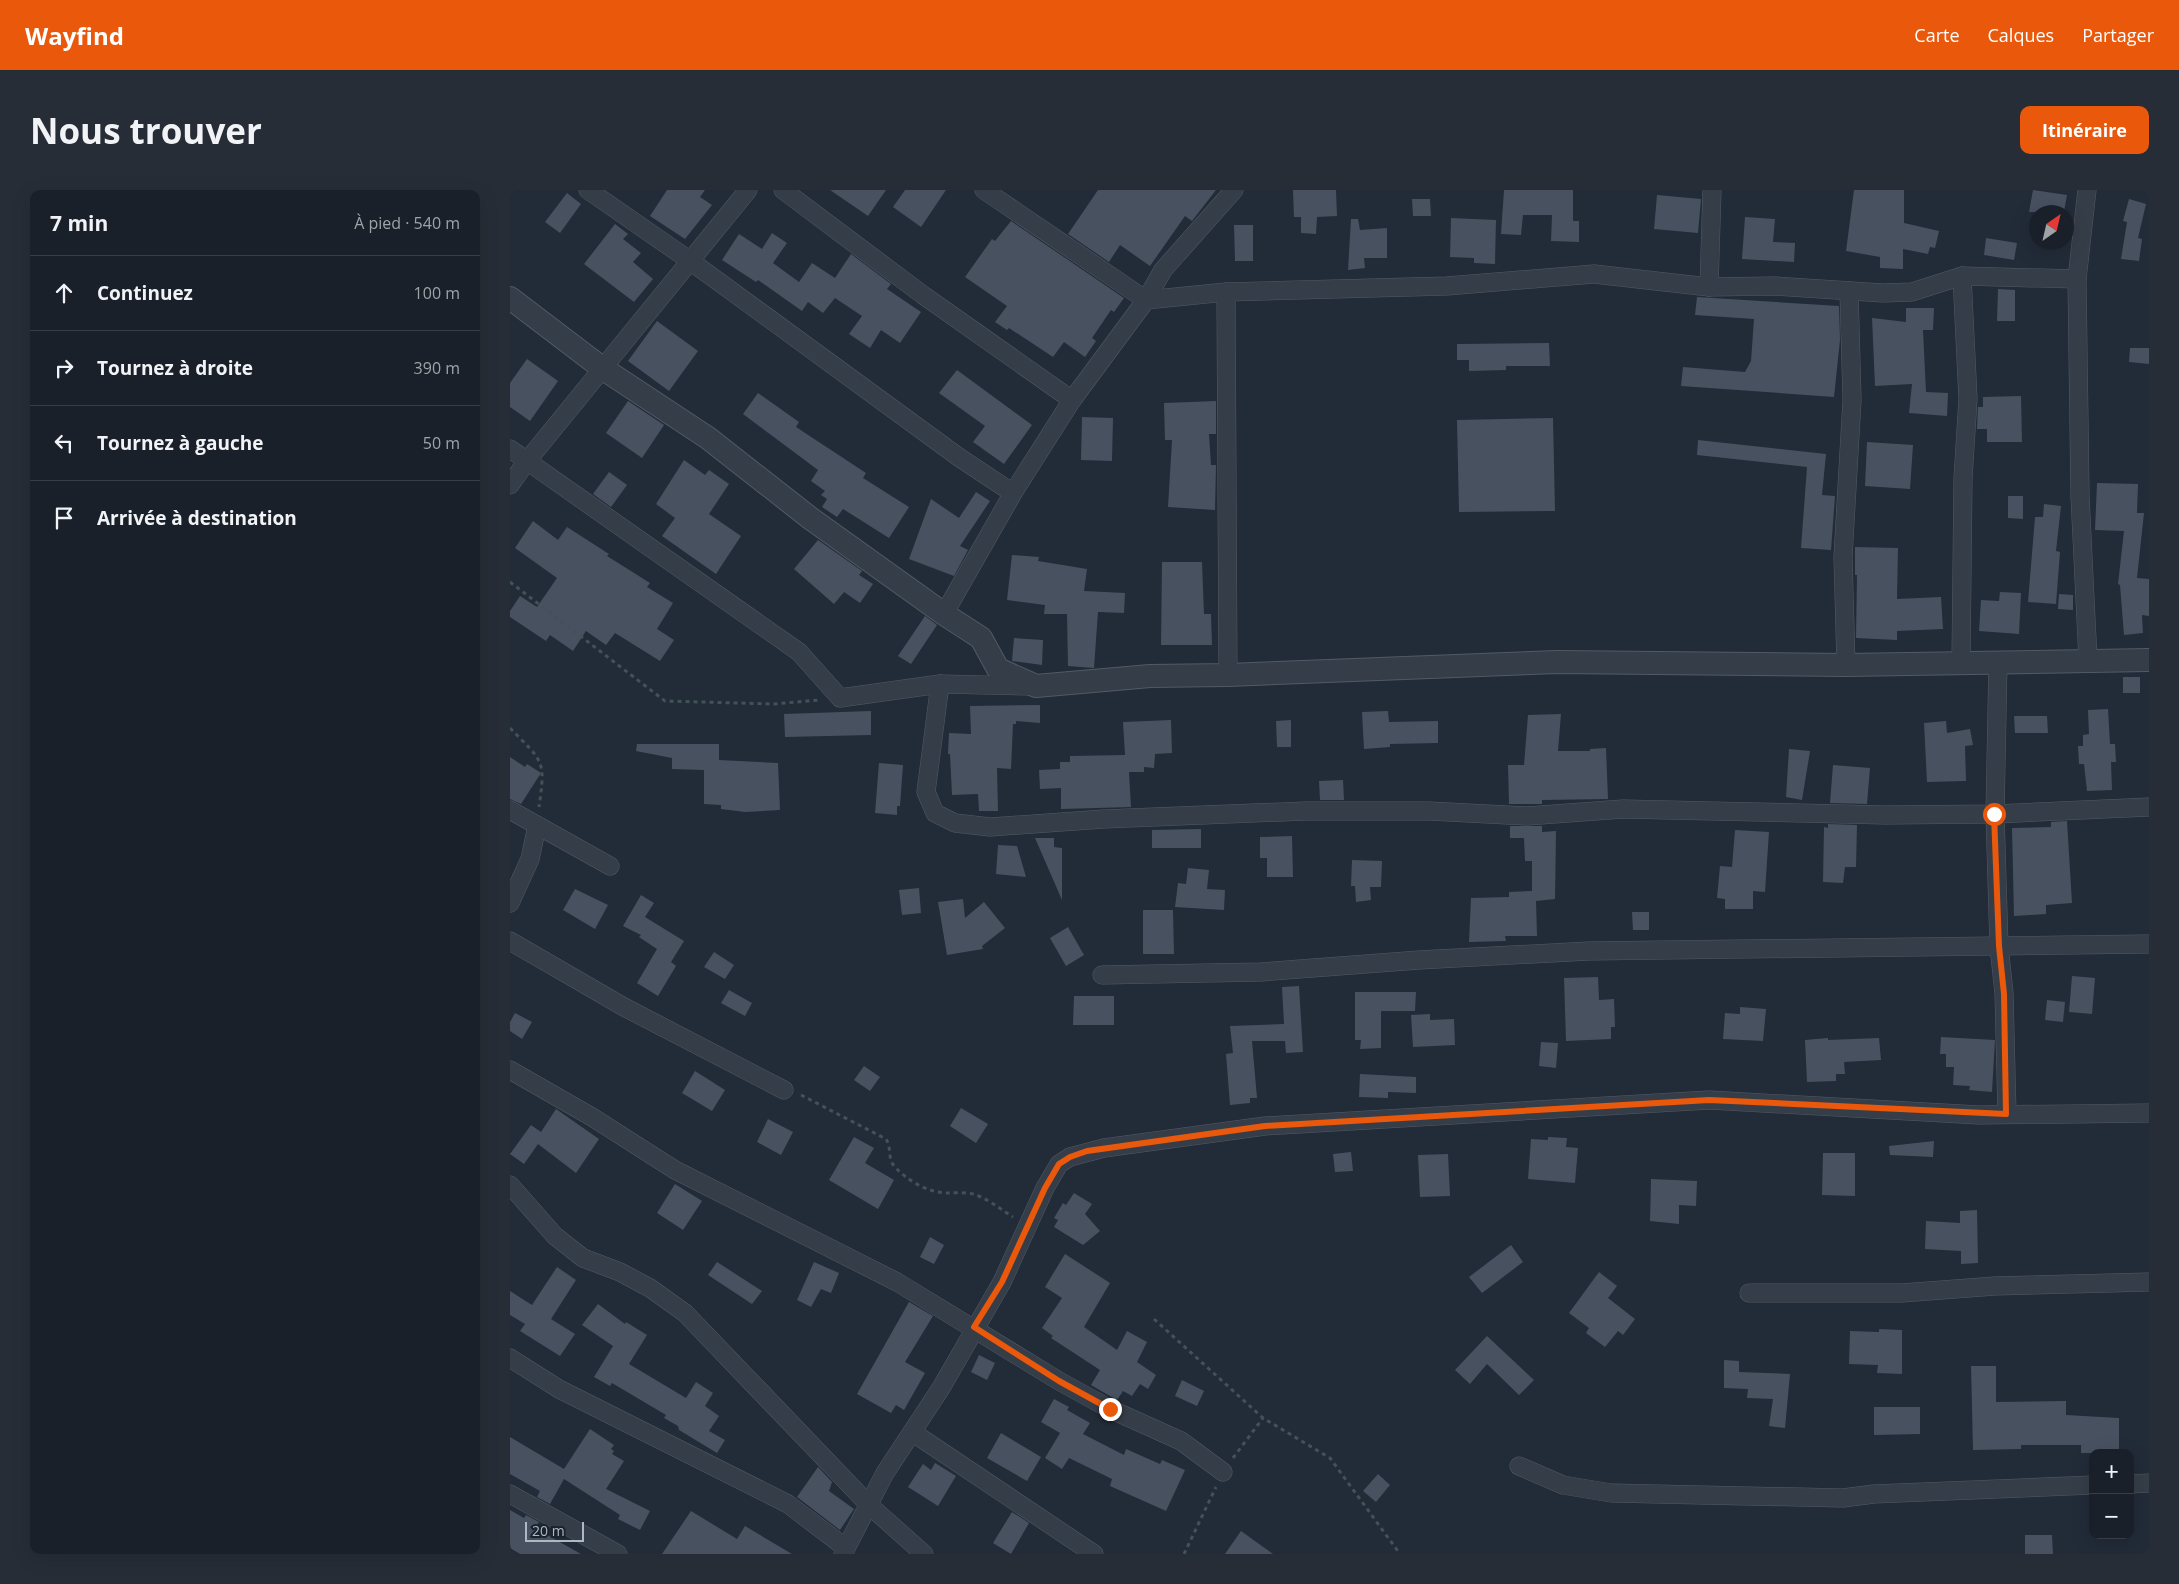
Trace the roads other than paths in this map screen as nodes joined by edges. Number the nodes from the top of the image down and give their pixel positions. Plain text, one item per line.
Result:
1 (588, 190) edge
2 (748, 190) edge
3 (783, 190) edge
4 (984, 190) edge
5 (1234, 190) edge
6 (1712, 190) edge
7 (2087, 190) edge
8 (689, 260) junction
9 (1962, 276) junction
10 (2077, 279) junction
11 (1709, 287) junction
12 (1849, 291) junction
13 (1226, 292) junction
14 (510, 298) edge
15 (1146, 300) junction
16 (602, 368) junction
17 (1072, 400) junction
18 (510, 449) edge
19 (527, 461) junction
20 (510, 486) edge
21 (1013, 493) junction
22 (944, 614) junction
23 (2088, 660) junction
24 (2149, 660) edge
25 (1998, 661) junction
26 (1961, 662) junction
27 (1846, 664) junction
28 (1228, 675) junction
29 (940, 684) junction
30 (1036, 686) junction
31 (2149, 807) edge
32 (510, 810) edge
33 (1994, 814) junction
34 (537, 826) junction
35 (610, 866) dead end
36 (510, 903) edge
37 (510, 941) edge
38 (2149, 944) edge
39 (1999, 946) junction
40 (1102, 975) dead end
41 (510, 1070) edge
42 (784, 1090) road end
43 (2149, 1112) edge
44 (2006, 1114) junction
45 (510, 1185) edge
46 (2149, 1282) edge
47 (1749, 1293) dead end
48 (974, 1327) junction
49 (510, 1358) edge
50 (912, 1432) junction
51 (1519, 1466) dead end
52 (1223, 1472) dead end
53 (2149, 1483) edge
54 (2134, 1484) edge
55 (2089, 1485) edge
56 (510, 1494) edge
57 (870, 1506) junction
58 (844, 1551) edge
59 (618, 1554) edge
60 (924, 1554) edge
61 (1094, 1554) edge

1 - 8 street
2 - 8 street
3 - 17 street
4 - 15 street
5 - 15 street
6 - 11 street
7 - 10 street
8 - 16 street
8 - 21 street
9 - 10 street
9 - 12 street
9 - 26 street
10 - 23 street
11 - 12 street
11 - 13 street
12 - 27 street
13 - 15 street
13 - 28 street
14 - 16 street
15 - 17 street
16 - 19 street
16 - 22 street
17 - 21 street
18 - 19 street
19 - 20 street
19 - 29 street
21 - 22 street
22 - 30 street
23 - 24 street
23 - 25 street
25 - 26 street
25 - 33 street
26 - 27 street
27 - 28 street
28 - 30 street
29 - 30 street
29 - 33 street
31 - 33 street
32 - 34 street
33 - 39 street
34 - 35 street
34 - 36 street
37 - 42 street
38 - 39 street
39 - 40 street
39 - 44 street
41 - 48 street
43 - 44 street
44 - 48 street
45 - 57 street
46 - 47 street
48 - 50 street
48 - 52 street
49 - 58 street
50 - 57 street
50 - 61 street
51 - 55 street
53 - 54 street
56 - 59 street
57 - 58 street
57 - 60 street

